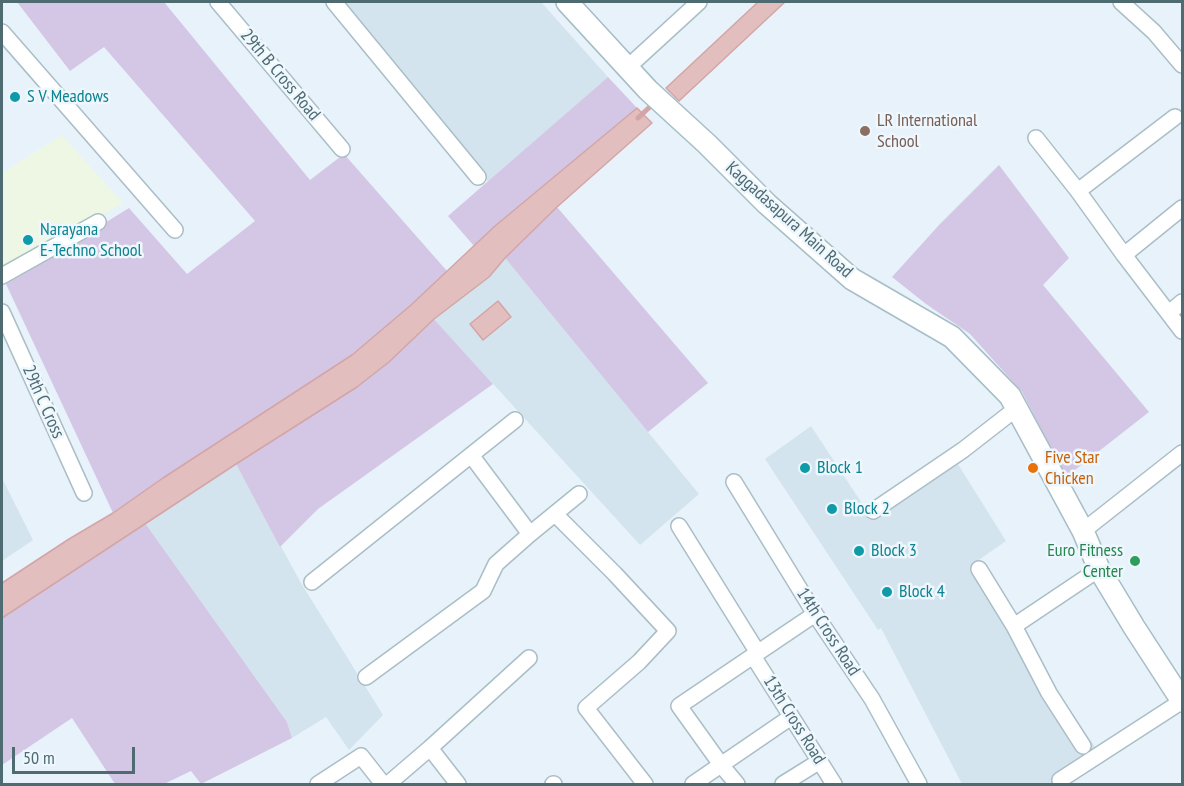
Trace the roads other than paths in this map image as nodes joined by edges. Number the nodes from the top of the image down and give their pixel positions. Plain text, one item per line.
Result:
1 (218, 2) edge
2 (334, 2) edge
3 (569, 2) edge
4 (699, 2) edge
5 (1127, 3) edge
6 (2, 32) edge
7 (1182, 65) edge
8 (627, 68) junction
9 (1175, 117) dead end
10 (1036, 138) dead end
11 (342, 149) dead end
12 (478, 177) dead end
13 (1078, 191) junction
14 (1182, 208) edge
15 (98, 222) dead end
16 (175, 230) dead end
17 (1124, 255) junction
18 (2, 276) edge
19 (1182, 302) edge
20 (2, 312) edge
21 (1169, 313) junction
22 (1182, 330) edge
23 (1017, 408) junction
24 (515, 420) dead end
25 (1182, 453) edge
26 (471, 455) junction
27 (734, 482) dead end
28 (84, 493) dead end
29 (579, 494) dead end
30 (873, 511) dead end
31 (555, 514) junction
32 (679, 526) dead end
33 (1083, 531) junction
34 (530, 534) junction
35 (979, 569) dead end
36 (1099, 569) junction
37 (312, 582) dead end
38 (815, 614) junction
39 (1014, 626) junction
40 (756, 655) junction
41 (529, 658) dead end
42 (366, 677) dead end
43 (1182, 701) edge
44 (791, 717) junction
45 (1083, 746) dead end
46 (430, 748) junction
47 (820, 761) junction
48 (722, 766) junction
49 (1060, 780) dead end
50 (318, 784) edge
51 (383, 784) edge
52 (388, 784) edge
53 (458, 784) edge
54 (645, 784) edge
55 (693, 784) edge
56 (737, 784) edge
57 (783, 784) edge
58 (834, 784) edge
59 (919, 784) edge

1 - 11 street, 29th B Cross Road
2 - 12 street
3 - 8 main road, Kaggadasapura Main Road
4 - 8 street
5 - 7 street
6 - 16 street
8 - 23 main road, Kaggadasapura Main Road
9 - 13 street
10 - 13 street
13 - 17 street
14 - 17 street
15 - 18 street
17 - 21 street
19 - 21 street
20 - 28 street, 29th C Cross
21 - 22 street
23 - 30 street
23 - 33 main road, Kaggadasapura Main Road
24 - 26 street
25 - 33 street
26 - 34 street
26 - 37 street
27 - 38 street, 14th Cross Road
29 - 31 street
31 - 34 street
31 - 54 street
32 - 40 street, 13th Cross Road
33 - 36 main road, Kaggadasapura Main Road
34 - 42 street
35 - 39 street
36 - 39 street
36 - 43 main road, Kaggadasapura Main Road
38 - 40 street
38 - 59 street, 14th Cross Road
39 - 45 street
40 - 44 street, 13th Cross Road
40 - 48 street
41 - 46 street
43 - 49 street
44 - 47 street, 13th Cross Road
44 - 48 street
46 - 52 street
46 - 53 street
47 - 57 street
47 - 58 street, 13th Cross Road
48 - 55 street
48 - 56 street
50 - 51 street

